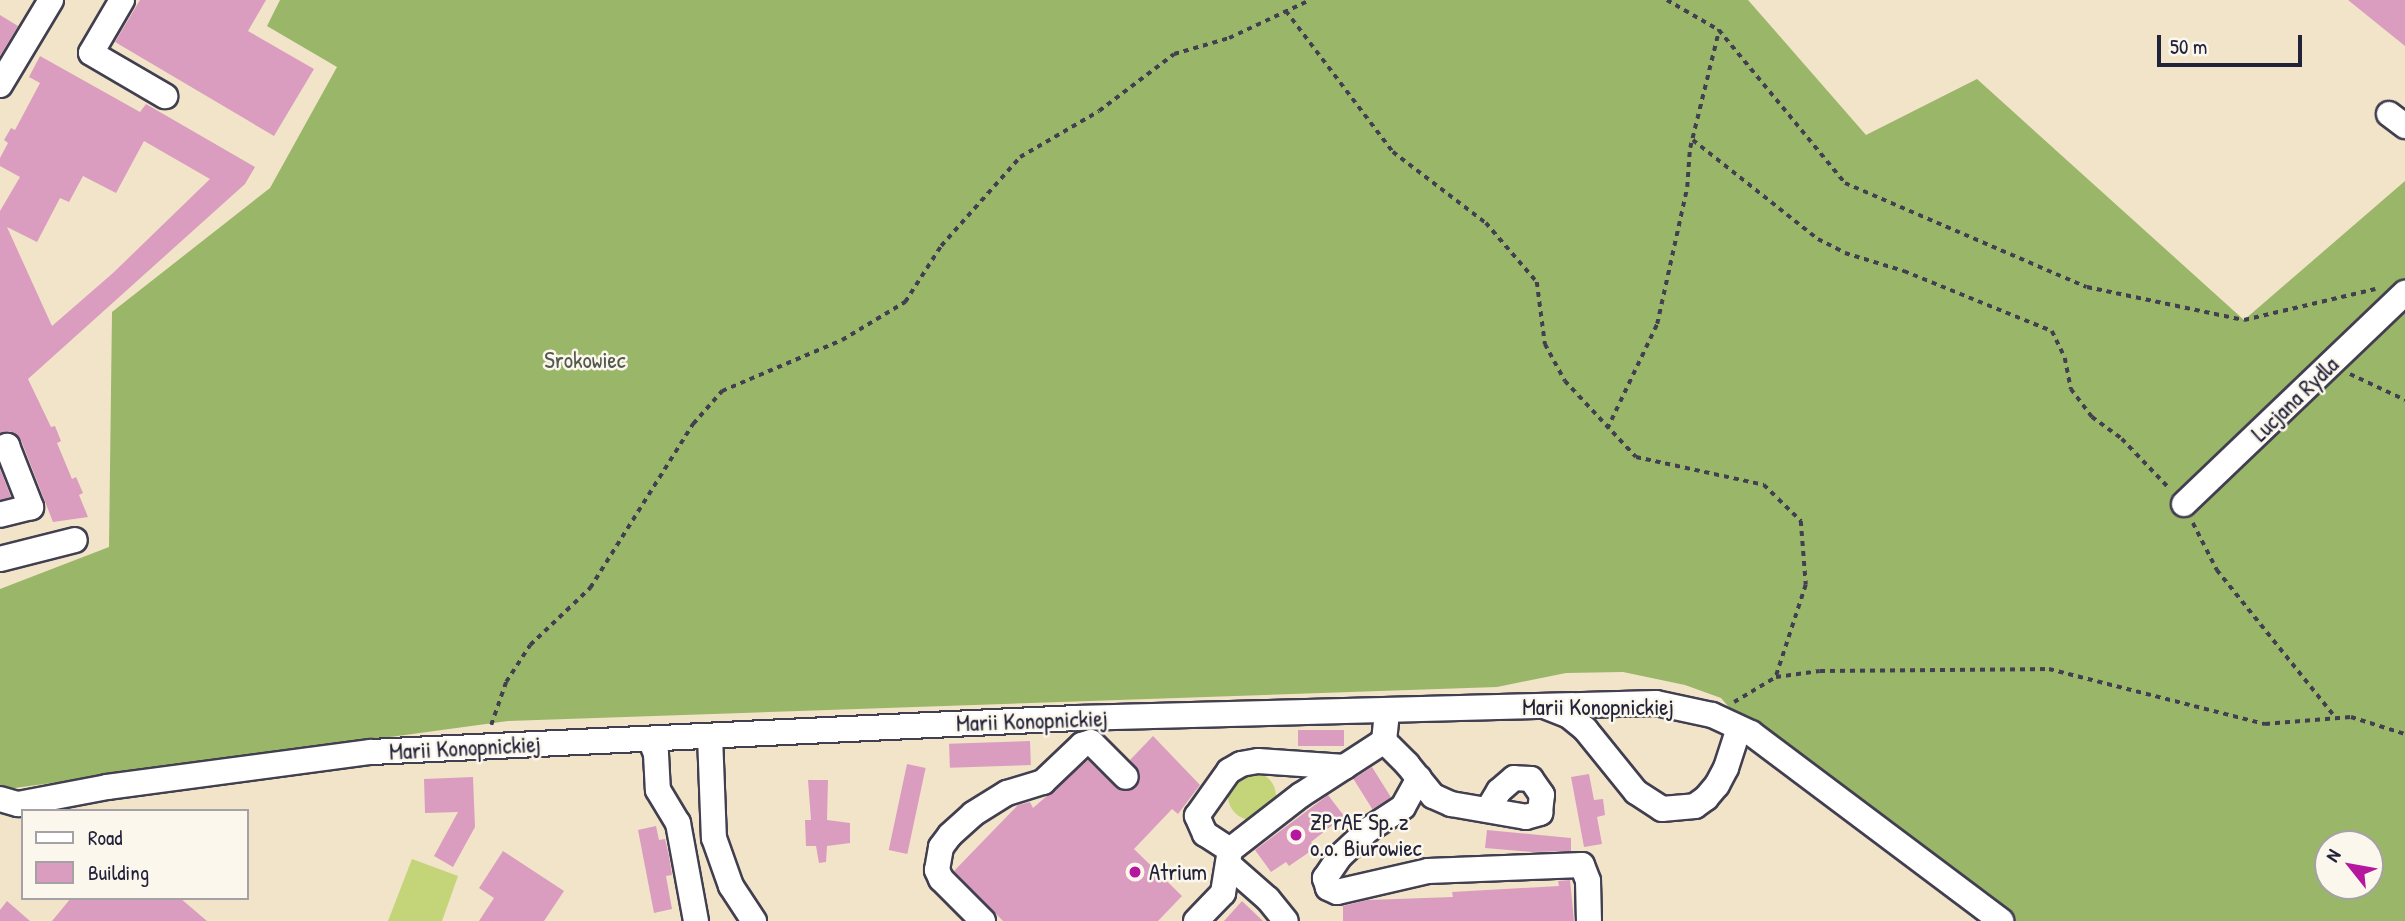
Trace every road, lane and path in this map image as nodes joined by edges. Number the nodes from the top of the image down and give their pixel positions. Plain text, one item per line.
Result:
1 (51, 0) edge
2 (122, 0) edge
3 (1310, 0) edge
4 (1667, 0) edge
5 (1286, 11) junction
6 (1719, 30) junction
7 (0, 85) edge
8 (165, 96) dead end
9 (1693, 139) junction
10 (2378, 289) dead end
11 (2405, 293) edge
12 (2330, 365) junction
13 (2405, 400) edge
14 (1607, 429) junction
15 (0, 449) edge
16 (2184, 504) junction
17 (0, 515) edge
18 (75, 540) dead end
19 (1, 556) edge
20 (1776, 677) junction
21 (1544, 706) junction
22 (1387, 710) junction
23 (1712, 715) junction
24 (2336, 718) junction
25 (1739, 728) junction
26 (2405, 734) edge
27 (709, 736) junction
28 (650, 739) junction
29 (1384, 741) junction
30 (478, 747) junction
31 (1345, 767) junction
32 (1126, 777) dead end
33 (1419, 778) junction
34 (0, 799) edge
35 (1488, 809) dead end
36 (1229, 857) junction
37 (696, 921) edge
38 (754, 921) edge
39 (983, 921) edge
40 (1196, 921) edge
41 (1286, 921) edge
42 (1588, 921) edge
43 (2001, 921) edge

1 - 7 street
2 - 8 street
3 - 5 path
4 - 6 path
5 - 14 path
5 - 30 path
6 - 9 path
6 - 10 path
9 - 14 path
9 - 16 path
11 - 12 street, Lucjana Rydla
12 - 13 path
12 - 16 street, Lucjana Rydla
14 - 20 path
15 - 17 street
16 - 24 path
18 - 19 street
20 - 23 path
20 - 24 path
21 - 22 street, Marii Konopnickiej
21 - 23 street, Marii Konopnickiej
21 - 25 street
22 - 27 street, Marii Konopnickiej
22 - 29 street
23 - 25 street, Marii Konopnickiej
24 - 26 path
25 - 43 street, Marii Konopnickiej
27 - 28 street, Marii Konopnickiej
27 - 38 street
28 - 30 street, Marii Konopnickiej
28 - 37 street
29 - 31 street
29 - 33 street
30 - 34 street, Marii Konopnickiej
31 - 36 street
31 - 36 street
32 - 39 street
33 - 35 street
33 - 42 street
36 - 40 street
36 - 41 street

